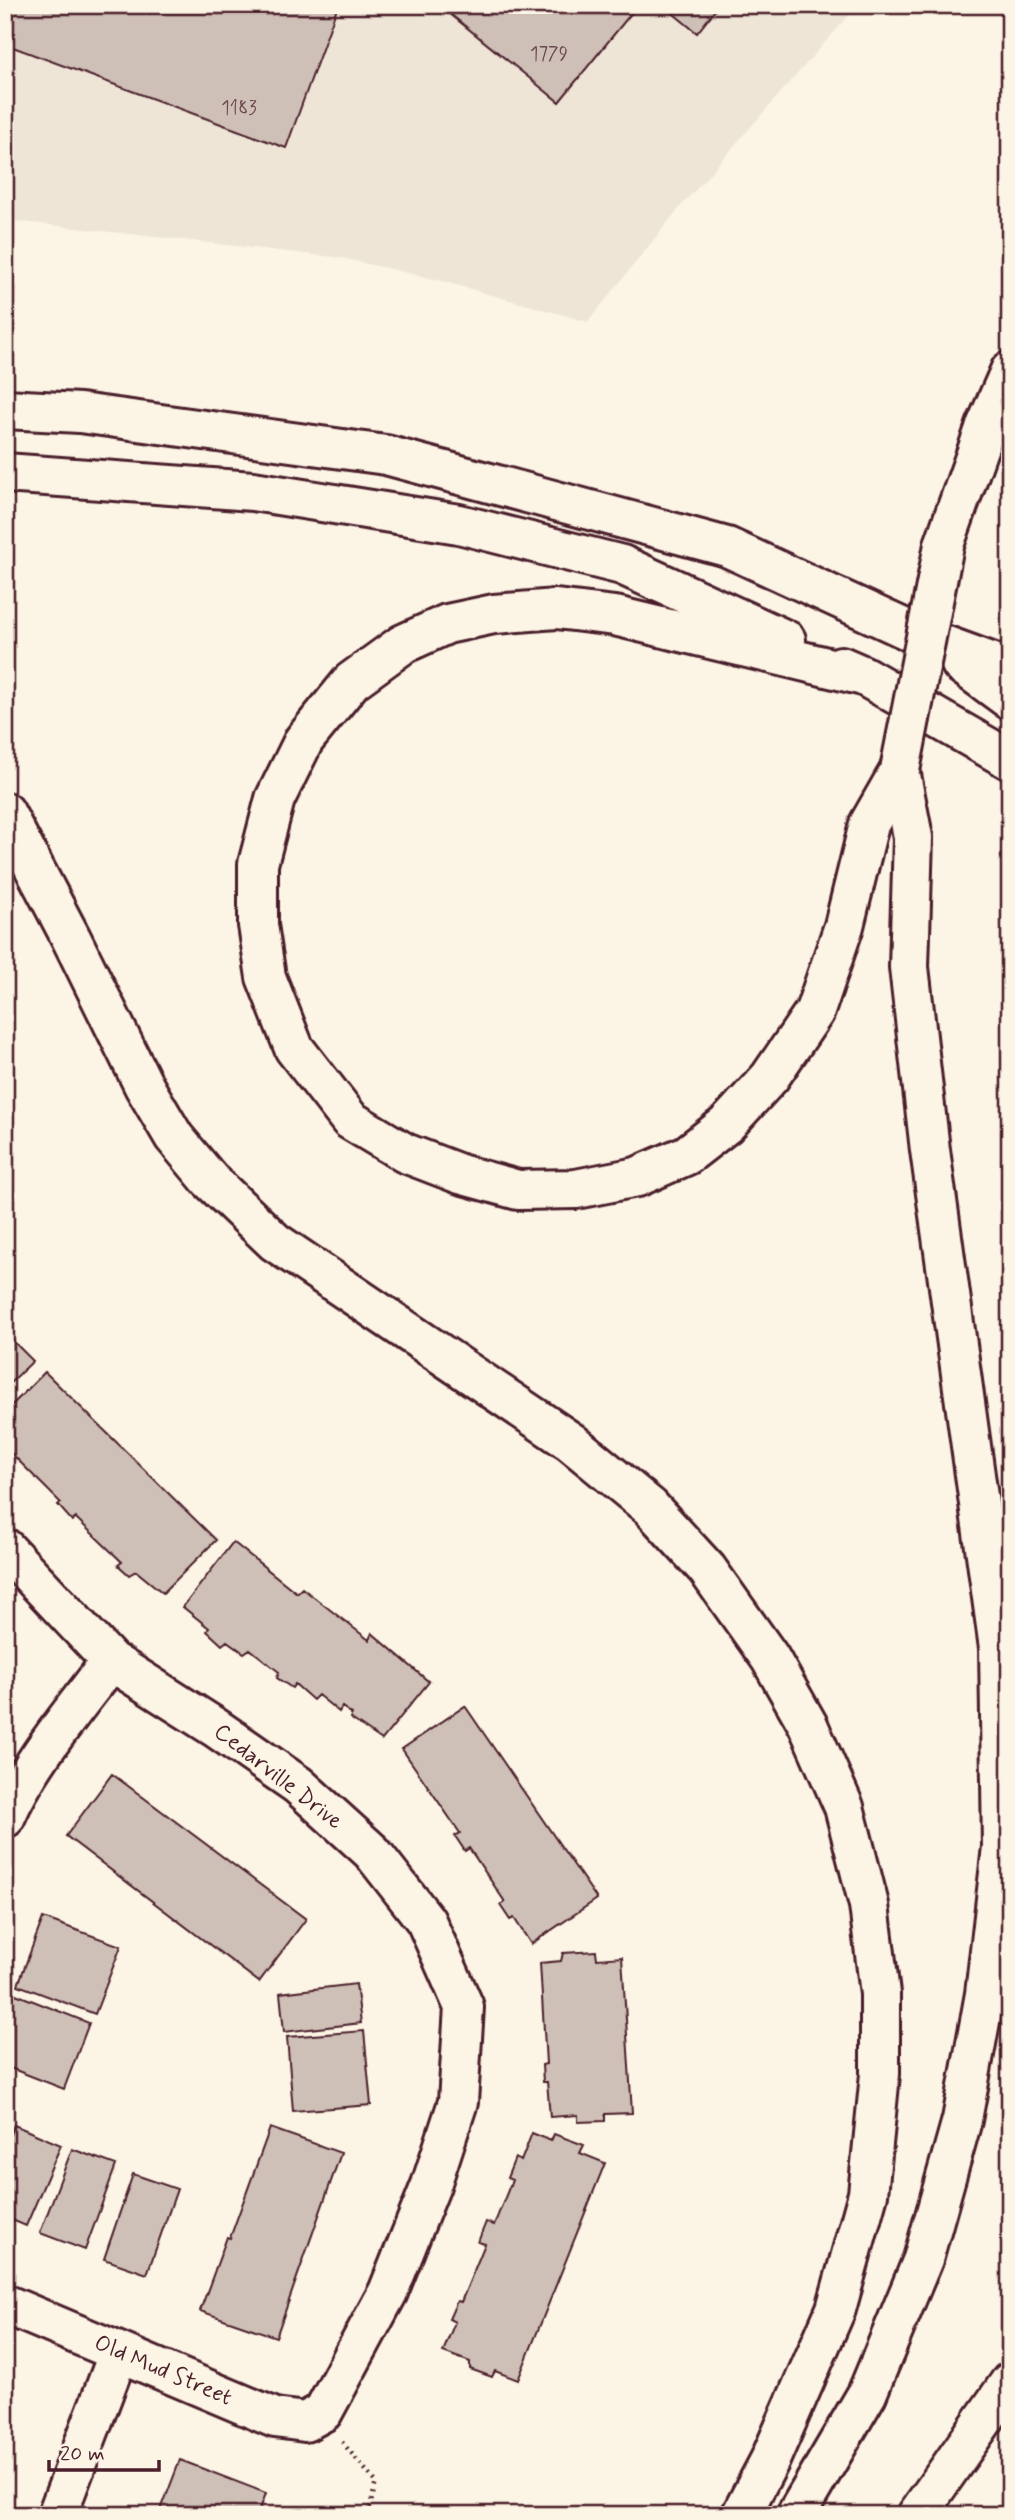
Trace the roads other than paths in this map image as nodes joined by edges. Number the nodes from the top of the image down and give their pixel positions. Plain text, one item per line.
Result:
1 (1010, 371) edge
2 (5, 410) edge
3 (5, 473) edge
4 (925, 638) junction
5 (1010, 669) edge
6 (864, 676) junction
7 (1010, 701) edge
8 (1010, 760) edge
9 (900, 770) junction
10 (5, 813) edge
11 (5, 1548) edge
12 (111, 1661) junction
13 (5, 1818) edge
14 (5, 2304) edge
15 (119, 2352) junction
16 (1010, 2382) edge
17 (314, 2417) joint
18 (57, 2515) edge
19 (741, 2515) edge
20 (796, 2515) edge
21 (917, 2515) edge

1 - 9 main road, bridge
2 - 4 main road
3 - 6 main road
4 - 5 main road
4 - 7 main road
6 - 8 main road
6 - 9 main road
9 - 20 main road
10 - 19 main road
11 - 12 main road, Cedarville Drive
12 - 13 main road
12 - 17 main road, Cedarville Drive
14 - 15 main road, Old Mud Street
15 - 17 main road, Old Mud Street
15 - 18 main road
16 - 21 main road

